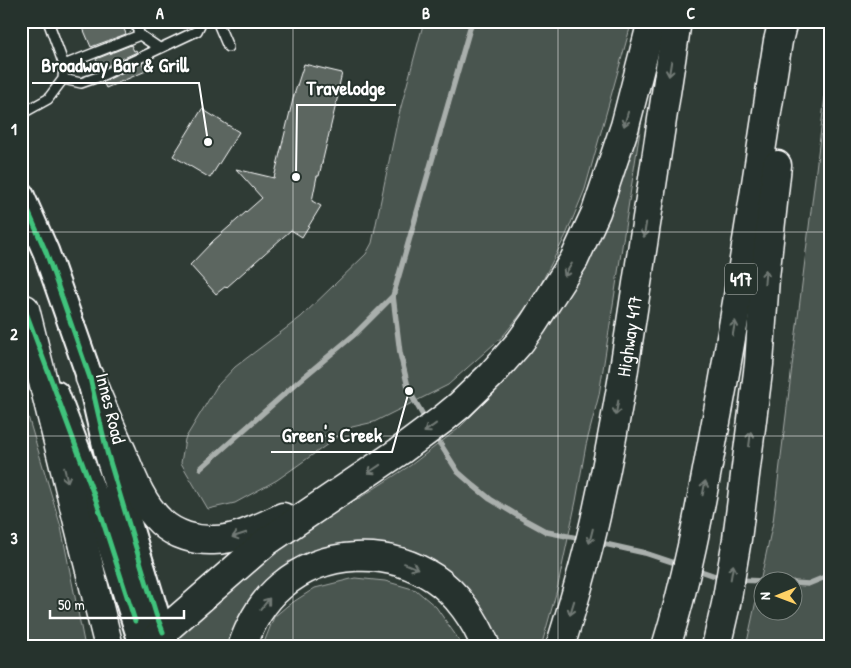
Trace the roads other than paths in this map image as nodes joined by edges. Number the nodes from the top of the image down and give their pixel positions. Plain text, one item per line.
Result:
1 (48, 21) edge
2 (134, 21) edge
3 (199, 21) edge
4 (217, 21) edge
5 (652, 21) edge
6 (677, 21) edge
7 (783, 21) edge
8 (792, 21) edge
9 (140, 34) junction
10 (228, 47) dead end
11 (160, 48) junction
12 (64, 65) junction
13 (62, 79) junction
14 (21, 114) edge
15 (21, 195) edge
16 (23, 304) edge
17 (90, 378) junction
18 (348, 486) junction
19 (156, 643) edge
20 (109, 647) edge
21 (242, 647) edge
22 (486, 647) edge
23 (560, 647) edge
24 (666, 647) edge
25 (716, 647) edge

1 - 12 lane
2 - 9 lane
3 - 11 lane
4 - 10 lane
5 -> 18 highway
6 -> 23 highway, Highway 417
24 -> 7 highway, 417
25 -> 8 highway
9 - 11 lane
9 - 12 lane
11 - 13 lane
12 - 13 lane
13 - 14 lane
15 - 17 main road, Innes Road
16 - 19 main road
16 -> 20 highway
18 -> 17 highway
17 - 19 main road, Innes Road
18 - 19 highway
21 -> 22 highway

